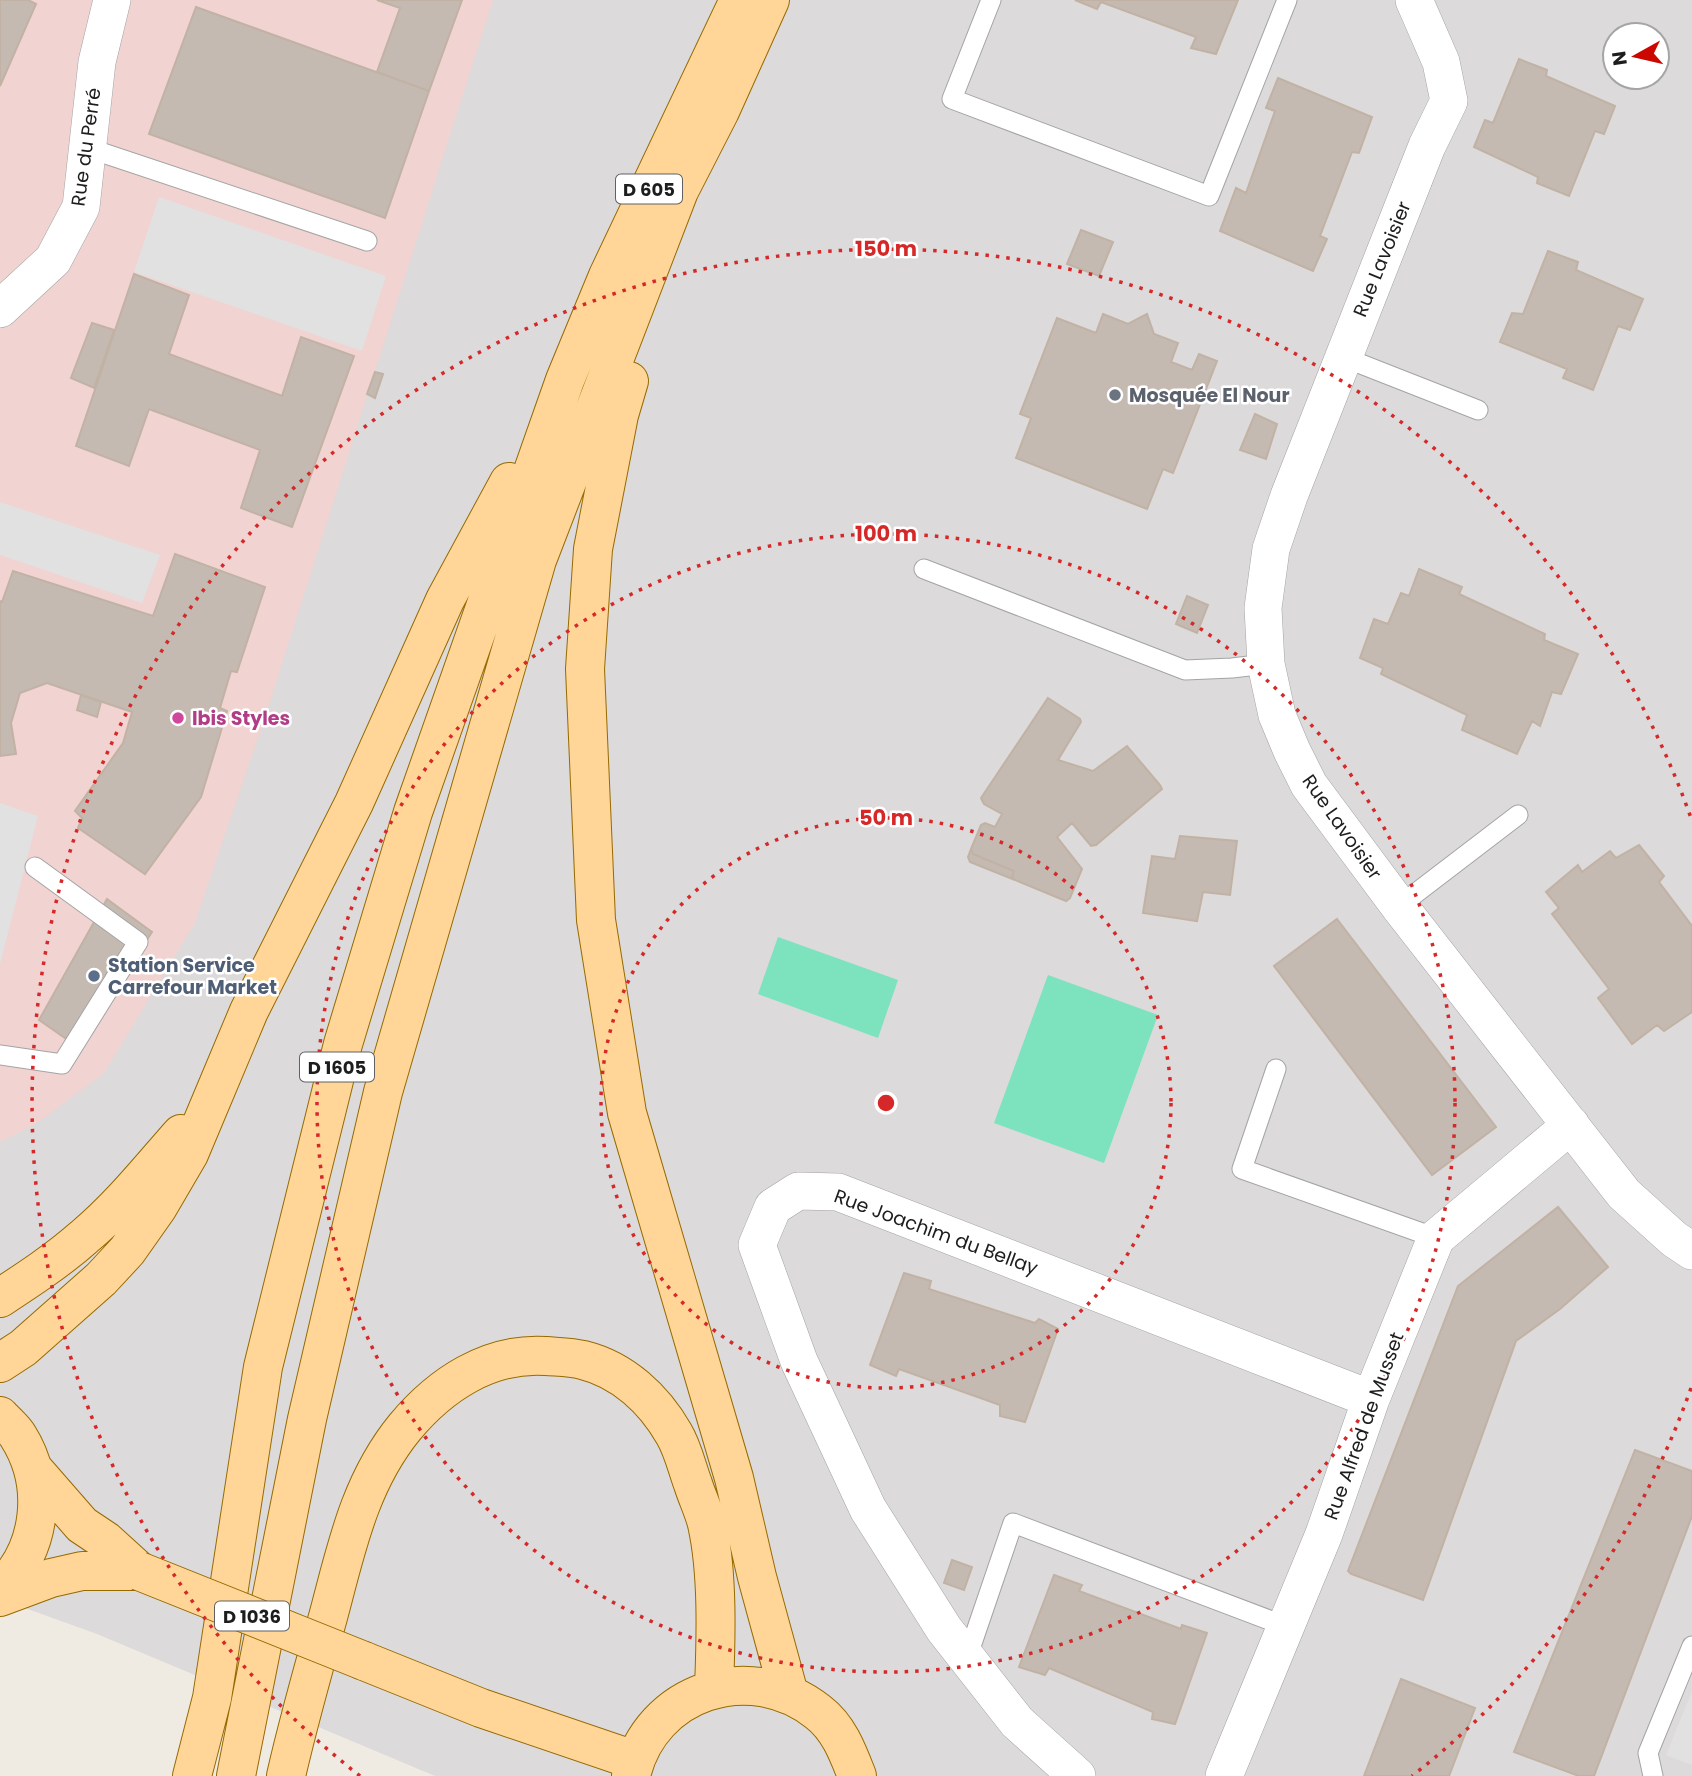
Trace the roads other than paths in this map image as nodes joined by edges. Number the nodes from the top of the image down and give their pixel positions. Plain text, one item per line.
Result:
1 (112, 0) edge
2 (739, 0) edge
3 (770, 0) edge
4 (991, 0) edge
5 (1287, 0) edge
6 (1414, 0) edge
7 (88, 148) junction
8 (679, 191) junction
9 (367, 241) dead end
10 (0, 309) edge
11 (1343, 357) junction
12 (565, 380) junction
13 (1478, 410) dead end
14 (924, 569) dead end
15 (1266, 664) junction
16 (1518, 815) dead end
17 (35, 867) dead end
18 (1399, 906) junction
19 (0, 1055) edge
20 (1276, 1069) dead end
21 (210, 1101) junction
22 (1571, 1125) junction
23 (1436, 1238) junction
24 (1692, 1251) edge
25 (0, 1298) edge
26 (0, 1363) edge
27 (1371, 1399) junction
28 (0, 1416) edge
29 (34, 1470) junction
30 (139, 1572) junction
31 (0, 1589) edge
32 (0, 1597) edge
33 (1285, 1626) junction
34 (1692, 1646) edge
35 (967, 1658) junction
36 (715, 1688) junction
37 (789, 1694) junction
38 (632, 1768) edge
39 (192, 1776) edge
40 (236, 1776) edge
41 (286, 1776) edge
42 (857, 1776) edge
43 (1077, 1776) edge
44 (1224, 1776) edge
45 (1653, 1776) edge

1 - 7 street, Rue du Perré
2 - 12 main road, D 605
3 - 8 main road, D 605
4 - 5 lane
6 - 11 street, Rue Lavoisier
7 - 9 lane
7 - 10 street, Rue du Perré
8 - 37 main road
8 - 40 main road, D 1605
11 - 13 lane
11 - 15 street, Rue Lavoisier
12 - 21 main road
12 - 39 main road, D 1605
14 - 15 lane
15 - 18 street, Rue Lavoisier
16 - 18 lane
17 - 19 lane
18 - 22 street, Rue Lavoisier
20 - 23 lane
21 - 25 main road
21 - 26 main road
22 - 23 street, Rue Alfred de Musset
22 - 24 street, Rue Lavoisier
23 - 27 street, Rue Alfred de Musset
27 - 33 street, Rue Alfred de Musset
27 - 35 street, Rue Joachim du Bellay
28 - 29 main road
29 - 30 main road, D 1036
29 - 31 main road
30 - 32 main road, D 1036
30 - 38 main road, D 1036, bridge
33 - 35 lane
33 - 44 street, Rue Alfred de Musset
34 - 45 lane
35 - 43 street, Rue Joachim du Bellay
36 - 37 main road
36 - 38 main road
36 - 41 main road
37 - 42 main road

